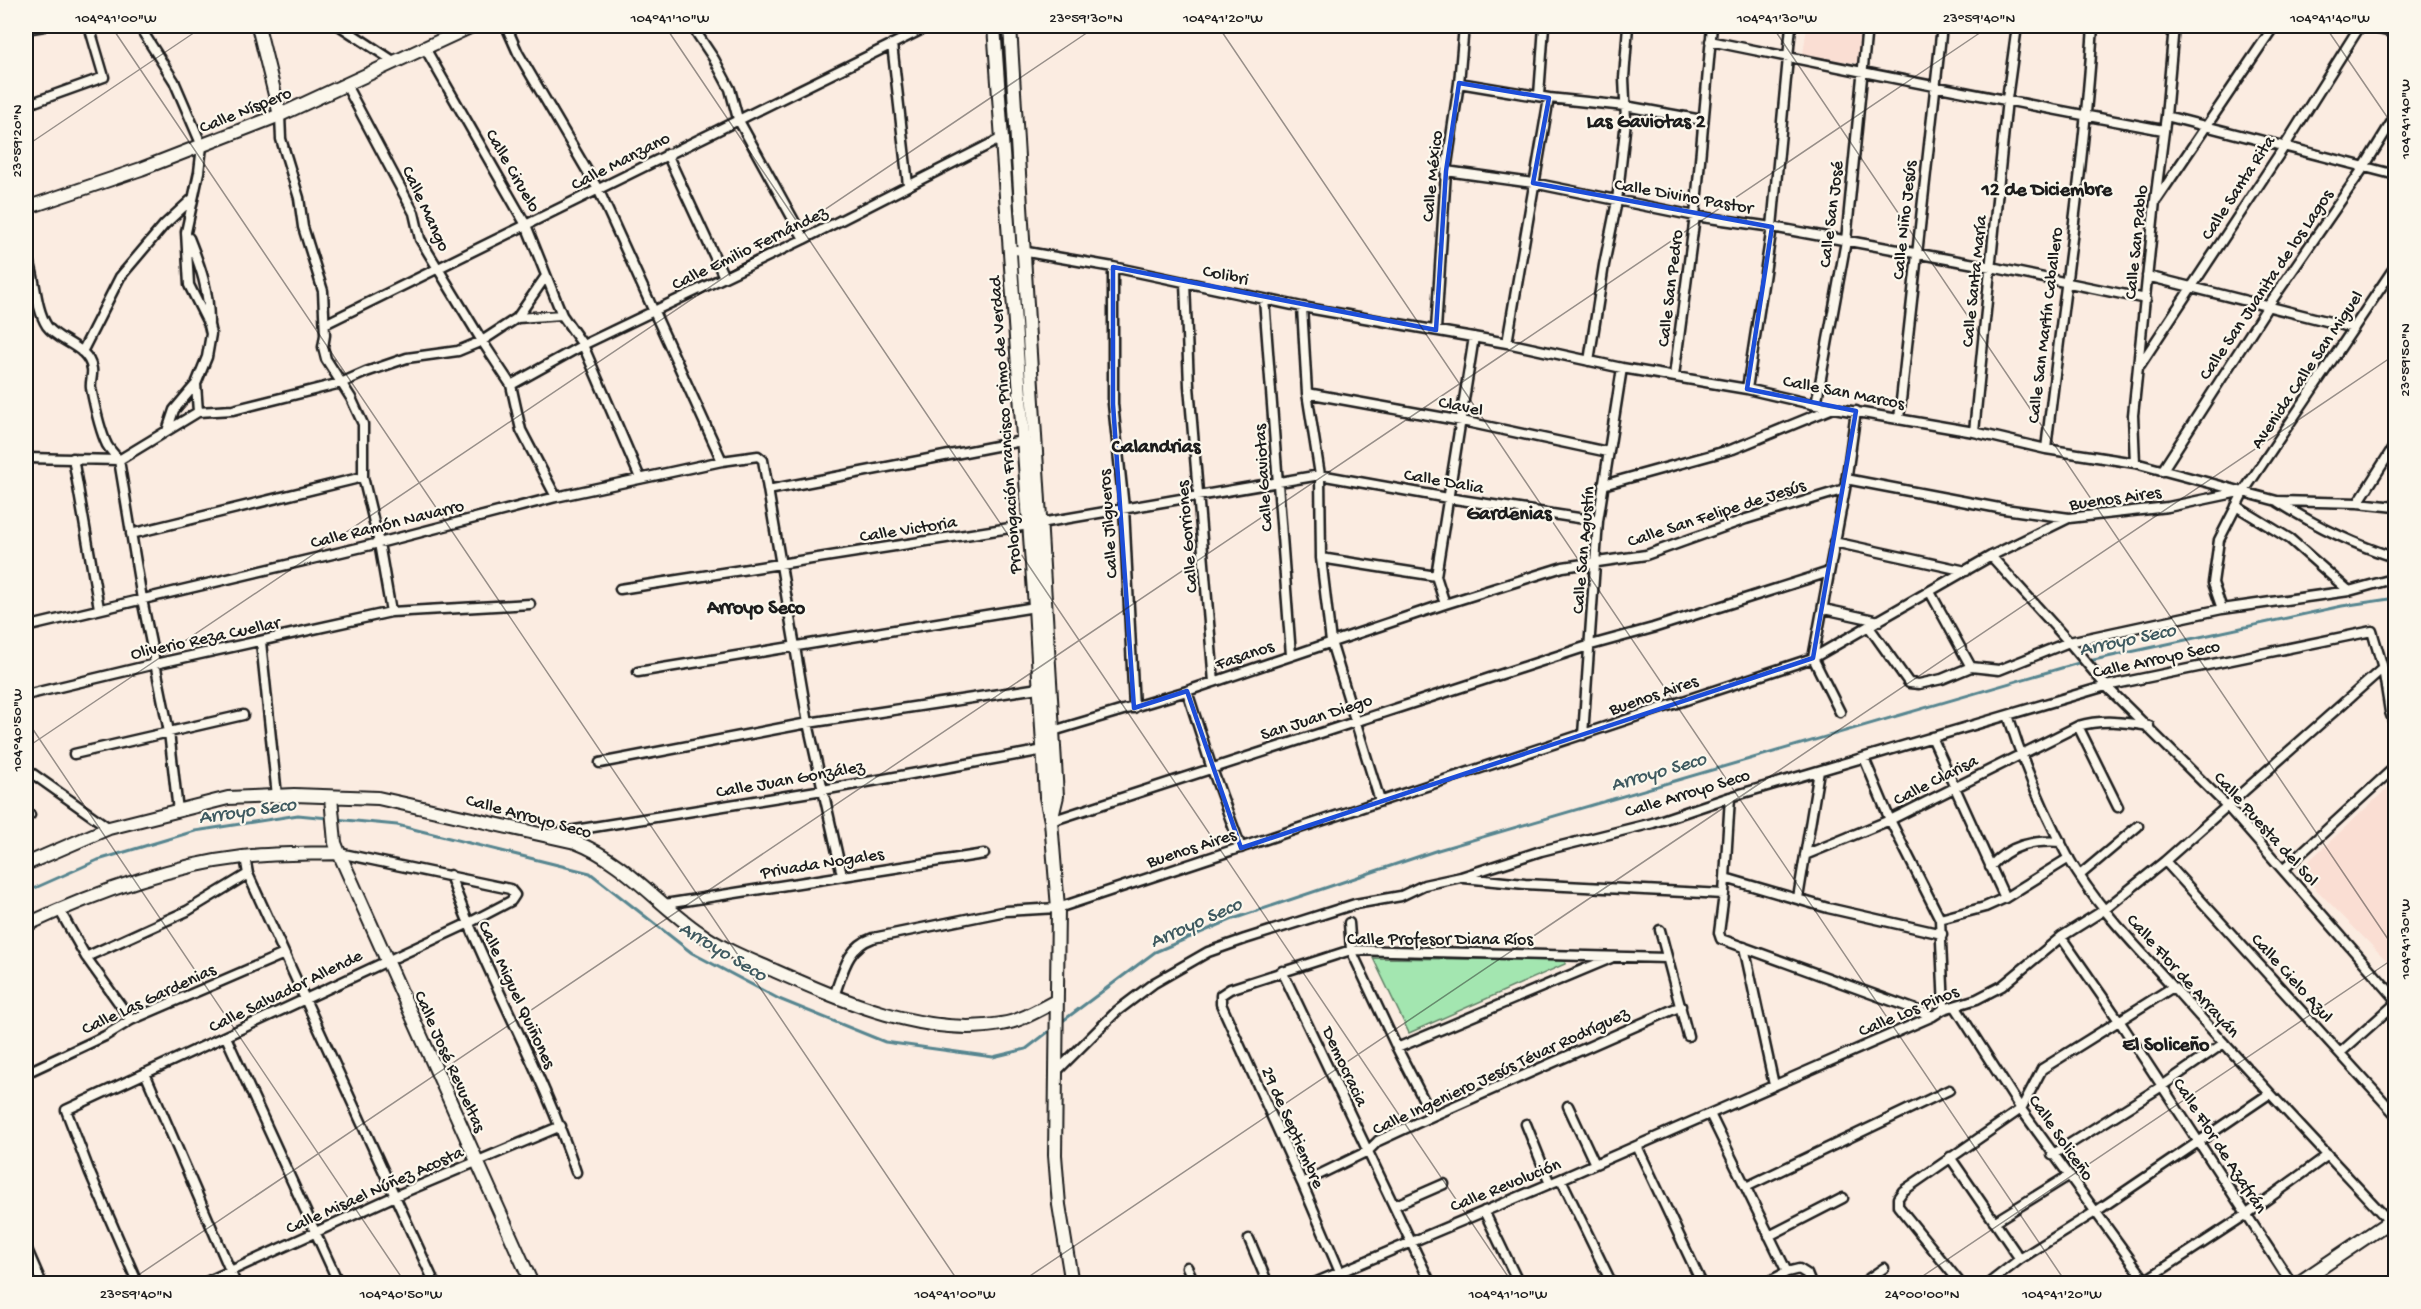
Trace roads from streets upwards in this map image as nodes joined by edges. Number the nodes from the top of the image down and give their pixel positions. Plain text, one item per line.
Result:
1 (44, 26) edge
2 (89, 26) edge
3 (139, 26) edge
4 (258, 26) edge
5 (340, 26) edge
6 (472, 26) edge
7 (506, 26) edge
8 (692, 26) edge
9 (929, 26) edge
10 (994, 26) edge
11 (1010, 26) edge
12 (1464, 26) edge
13 (1544, 26) edge
14 (1628, 26) edge
15 (1712, 26) edge
16 (1791, 26) edge
17 (1867, 26) edge
18 (1942, 26) edge
19 (2017, 26) edge
20 (2093, 26) edge
21 (2174, 26) edge
22 (2274, 26) edge
23 (2360, 26) edge
24 (2365, 26) edge
25 (26, 29) edge
26 (2396, 33) edge
27 (1710, 41) junction
28 (892, 44) junction
29 (425, 48) junction
30 (1786, 57) junction
31 (395, 62) junction
32 (1861, 73) junction
33 (1459, 83) junction
34 (346, 85) junction
35 (1935, 86) junction
36 (1539, 95) junction
37 (1549, 98) junction
38 (2007, 99) junction
39 (26, 105) edge
40 (1625, 106) junction
41 (2396, 115) edge
42 (279, 116) junction
43 (2087, 116) junction
44 (2166, 116) junction
45 (738, 119) junction
46 (1702, 120) junction
47 (2207, 127) junction
48 (2163, 130) junction
49 (1002, 138) junction
50 (202, 146) junction
51 (2284, 147) junction
52 (667, 154) junction
53 (2364, 167) junction
54 (1446, 171) junction
55 (2396, 175) edge
56 (1533, 183) junction
57 (908, 185) junction
58 (598, 191) junction
59 (192, 200) junction
60 (1617, 201) junction
61 (2155, 201) junction
62 (26, 208) edge
63 (1695, 216) junction
64 (526, 225) junction
65 (1772, 227) junction
66 (186, 232) junction
67 (804, 239) junction
68 (1846, 241) junction
69 (1010, 249) junction
70 (26, 251) edge
71 (1025, 252) junction
72 (1916, 254) junction
73 (2396, 265) edge
74 (1113, 267) junction
75 (1990, 267) junction
76 (437, 269) junction
77 (546, 276) junction
78 (2148, 276) junction
79 (724, 277) junction
80 (1185, 282) junction
81 (2065, 282) junction
82 (2191, 288) junction
83 (1264, 299) junction
84 (2145, 299) junction
85 (2268, 306) junction
86 (1302, 307) junction
87 (655, 312) junction
88 (562, 315) junction
89 (517, 318) junction
90 (325, 324) junction
91 (209, 325) junction
92 (2354, 328) junction
93 (1436, 330) junction
94 (1474, 337) junction
95 (482, 341) junction
96 (1507, 343) junction
97 (583, 345) junction
98 (82, 352) junction
99 (1588, 361) junction
100 (2139, 366) junction
101 (1622, 368) junction
102 (1674, 376) junction
103 (341, 383) junction
104 (196, 384) junction
105 (511, 385) junction
106 (1747, 389) junction
107 (1307, 393) junction
108 (1816, 405) junction
109 (1835, 408) junction
110 (1856, 411) junction
111 (198, 412) junction
112 (1899, 418) junction
113 (1462, 421) junction
114 (167, 431) junction
115 (1974, 432) junction
116 (1022, 441) junction
117 (2396, 443) edge
118 (2046, 449) junction
119 (1608, 452) junction
120 (26, 458) edge
121 (73, 458) junction
122 (119, 460) junction
123 (722, 461) junction
124 (2135, 463) junction
125 (2162, 471) junction
126 (1320, 475) junction
127 (363, 477) junction
128 (640, 478) junction
129 (1846, 478) junction
130 (1279, 482) junction
131 (1603, 485) junction
132 (1845, 489) junction
133 (768, 490) junction
134 (2244, 491) junction
135 (555, 496) junction
136 (1199, 496) junction
137 (1448, 498) junction
138 (2277, 501) junction
139 (2358, 503) junction
140 (2236, 506) junction
141 (2396, 507) edge
142 (1124, 508) junction
143 (2069, 518) junction
144 (1598, 521) junction
145 (1034, 524) junction
146 (130, 534) junction
147 (1834, 542) junction
148 (379, 543) junction
149 (1991, 556) junction
150 (1322, 558) junction
151 (2396, 558) edge
152 (1595, 561) junction
153 (781, 565) junction
154 (1966, 571) junction
155 (1829, 572) junction
156 (1436, 576) junction
157 (2396, 578) edge
158 (620, 590) dead end
159 (2349, 591) junction
160 (1930, 592) junction
161 (142, 599) junction
162 (530, 604) dead end
163 (1444, 604) junction
164 (1035, 607) junction
165 (26, 608) edge
166 (99, 608) junction
167 (1824, 609) junction
168 (2222, 609) junction
169 (391, 612) junction
170 (1879, 621) junction
171 (27, 626) edge
172 (1869, 627) junction
173 (261, 642) junction
174 (1331, 642) junction
175 (2069, 642) junction
176 (795, 645) junction
177 (1590, 645) junction
178 (1292, 655) junction
179 (1813, 658) junction
180 (155, 664) junction
181 (1971, 668) junction
182 (2384, 668) junction
183 (638, 672) dead end
184 (1214, 682) junction
185 (2106, 686) junction
186 (1045, 687) junction
187 (1187, 691) junction
188 (26, 695) edge
189 (1134, 708) junction
190 (1840, 712) dead end
191 (243, 715) dead end
192 (2008, 715) junction
193 (1355, 720) junction
194 (808, 723) junction
195 (2078, 726) junction
196 (2149, 726) junction
197 (2396, 729) edge
198 (1053, 731) junction
199 (169, 732) junction
200 (1582, 735) junction
201 (1932, 737) junction
202 (1044, 750) junction
203 (74, 754) dead end
204 (2020, 754) junction
205 (1864, 758) junction
206 (600, 763) dead end
207 (2396, 766) edge
208 (26, 769) edge
209 (1212, 769) junction
210 (1819, 771) junction
211 (1954, 788) junction
212 (823, 790) junction
213 (277, 796) junction
214 (1730, 797) junction
215 (1380, 801) junction
216 (331, 802) junction
217 (2227, 806) junction
218 (2118, 807) dead end
219 (177, 811) junction
220 (1890, 820) junction
221 (1052, 821) junction
222 (2138, 826) dead end
223 (109, 828) junction
224 (541, 836) junction
225 (2061, 842) junction
226 (337, 848) junction
227 (1240, 848) junction
228 (984, 854) dead end
229 (1805, 855) junction
230 (245, 857) junction
231 (2069, 858) junction
232 (2165, 861) junction
233 (26, 864) edge
234 (1990, 867) junction
235 (2284, 869) junction
236 (248, 874) junction
237 (2080, 874) junction
238 (450, 875) junction
239 (842, 875) junction
240 (1461, 878) junction
241 (1725, 878) junction
242 (1724, 894) junction
243 (1798, 898) junction
244 (2005, 898) junction
245 (665, 904) junction
246 (1058, 908) junction
247 (2104, 910) junction
248 (60, 911) junction
249 (1940, 919) junction
250 (1349, 923) dead end
251 (467, 924) junction
252 (26, 925) edge
253 (1660, 930) dead end
254 (1942, 934) junction
255 (2061, 937) junction
256 (1744, 947) junction
257 (1351, 950) junction
258 (284, 954) junction
259 (1614, 956) junction
260 (86, 957) junction
261 (1667, 958) junction
262 (386, 960) junction
263 (1282, 971) junction
264 (2173, 987) junction
265 (1221, 995) joint
266 (834, 996) junction
267 (305, 997) junction
268 (2396, 1001) edge
269 (1056, 1005) junction
270 (1681, 1006) junction
271 (1955, 1006) junction
272 (1944, 1009) junction
273 (1933, 1016) junction
274 (131, 1020) junction
275 (2120, 1022) junction
276 (1688, 1036) dead end
277 (225, 1037) junction
278 (2224, 1043) junction
279 (1397, 1048) junction
280 (2340, 1053) junction
281 (26, 1073) edge
282 (146, 1073) junction
283 (1055, 1074) junction
284 (1774, 1085) junction
285 (2162, 1086) junction
286 (1949, 1090) dead end
287 (2269, 1094) junction
288 (1568, 1106) dead end
289 (2021, 1109) junction
290 (1710, 1114) junction
291 (2396, 1115) edge
292 (1432, 1116) junction
293 (1526, 1124) dead end
294 (561, 1126) junction
295 (2198, 1142) junction
296 (1637, 1146) junction
297 (1368, 1151) junction
298 (2052, 1155) junction
299 (2328, 1155) junction
300 (1950, 1157) junction
301 (477, 1161) junction
302 (1595, 1164) junction
303 (576, 1172) dead end
304 (2068, 1176) junction
305 (1561, 1179) junction
306 (1302, 1183) junction
307 (1444, 1184) dead end
308 (1550, 1184) junction
309 (1746, 1187) junction
310 (395, 1196) junction
311 (1844, 1198) dead end
312 (1396, 1205) junction
313 (1484, 1211) junction
314 (2095, 1212) junction
315 (2247, 1214) junction
316 (2392, 1219) edge
317 (1994, 1222) junction
318 (316, 1232) junction
319 (1769, 1236) junction
320 (1249, 1239) dead end
321 (1412, 1241) junction
322 (26, 1247) edge
323 (2019, 1259) junction
324 (1188, 1267) dead end
325 (1884, 1268) dead end
326 (230, 1271) junction
327 (1339, 1272) junction
328 (1787, 1272) junction
329 (2147, 1282) edge
330 (42, 1284) edge
331 (138, 1284) edge
332 (202, 1284) edge
333 (236, 1284) edge
334 (339, 1284) edge
335 (435, 1284) edge
336 (532, 1284) edge
337 (1072, 1284) edge
338 (1195, 1284) edge
339 (1268, 1284) edge
340 (1312, 1284) edge
341 (1345, 1284) edge
342 (1431, 1284) edge
343 (1519, 1284) edge
344 (1612, 1284) edge
345 (1702, 1284) edge
346 (1764, 1284) edge
347 (1811, 1284) edge
348 (1860, 1284) edge
349 (1961, 1284) edge
350 (1988, 1284) edge
351 (2292, 1284) edge
352 (2297, 1284) edge

1 - 25 street
2 - 39 street
3 - 50 street
4 - 42 street
5 - 31 street
6 - 29 street, Calle Níspero
7 - 58 street
8 - 45 street
9 - 28 street, Calle Manzano
10 - 49 street, Prolongación Francisco Primo de Verdad
11 - 71 street, Prolongación Francisco Primo de Verdad
12 - 33 street, Calle México
13 - 36 street
14 - 40 street
15 - 27 street, Calle San Pedro
16 - 30 street
17 - 32 street, Calle San José
18 - 35 street, Calle Niño Jesús
19 - 38 street, Calle Santa María
20 - 43 street, Calle San Martín Caballero
21 - 44 street, Calle San Pablo
22 - 47 street
23 - 51 street, Calle Santa Rita
24 - 26 street
27 - 30 street
27 - 46 street, Calle San Pedro
28 - 45 street, Calle Manzano
28 - 57 street
29 - 31 street, Calle Níspero
29 - 64 street, Calle Ciruelo
30 - 32 street
30 - 65 street
31 - 34 street, Calle Níspero
32 - 35 street
32 - 68 street, Calle San José
33 - 36 street
33 - 54 street, Calle México
34 - 42 street, Calle Níspero
34 - 76 street, Calle Mango
35 - 38 street
35 - 72 street, Calle Niño Jesús
36 - 37 street
37 - 40 street
37 - 56 street
38 - 43 street
38 - 75 street, Calle Santa María
40 - 46 street
40 - 60 street
41 - 53 street, Calle San Juanita de los Lagos
42 - 50 street, Calle Níspero
42 - 90 street
43 - 48 street
43 - 81 street, Calle San Martín Caballero
44 - 47 street
44 - 48 street, Calle San Pablo
45 - 52 street, Calle Manzano
45 - 67 street
46 - 63 street, Calle San Pedro
47 - 51 street
47 - 61 street
48 - 61 street, Calle San Pablo
49 - 57 street, Calle Emilio Fernández
49 - 69 street, Prolongación Francisco Primo de Verdad
50 - 59 street
50 - 62 street, Calle Níspero
51 - 53 street
51 - 82 street, Calle Santa Rita
52 - 58 street, Calle Manzano
52 - 79 street
53 - 55 street
53 - 85 street, Calle San Juanita de los Lagos
54 - 56 street, Calle Divino Pastor
54 - 93 street, Calle México
56 - 60 street, Calle Divino Pastor
56 - 96 street
57 - 67 street, Calle Emilio Fernández
58 - 64 street, Calle Manzano
58 - 87 street
59 - 66 street
59 - 98 street
60 - 63 street, Calle Divino Pastor
60 - 99 street
61 - 78 street, Calle San Pablo
63 - 65 street, Calle Divino Pastor
63 - 102 street, Calle San Pedro
64 - 76 street, Calle Manzano
64 - 77 street, Calle Ciruelo
65 - 68 street, Calle Divino Pastor
65 - 106 street
66 - 91 street
66 - 91 street
67 - 79 street, Calle Emilio Fernández
68 - 72 street, Calle Divino Pastor
68 - 108 street, Calle San José
69 - 71 street, Colibri
69 - 116 street, Prolongación Francisco Primo de Verdad
70 - 98 street
71 - 74 street, Colibri
71 - 145 street, Prolongación Francisco Primo de Verdad
72 - 75 street, Calle Divino Pastor
72 - 112 street, Calle Niño Jesús
73 - 92 street, Avenida Calle San Miguel
74 - 80 street, Colibri
74 - 142 street, Calle Jilgueros
75 - 81 street, Calle Divino Pastor
75 - 115 street, Calle Santa María
76 - 90 street, Calle Manzano
76 - 95 street, Calle Mango
77 - 88 street, Calle Ciruelo
77 - 89 street
78 - 82 street
78 - 84 street, Calle San Pablo
79 - 87 street, Calle Emilio Fernández
80 - 83 street, Colibri
80 - 136 street, Calle Gorriones
81 - 84 street, Calle Divino Pastor
81 - 118 street, Calle San Martín Caballero
82 - 85 street
82 - 100 street, Calle Santa Rita
83 - 86 street, Colibri
83 - 130 street, Calle Gaviotas
84 - 100 street, Calle San Pablo
85 - 92 street
85 - 125 street, Calle San Juanita de los Lagos
86 - 93 street, Colibri
86 - 107 street
87 - 97 street, Calle Emilio Fernández
87 - 123 street
88 - 89 street
88 - 97 street, Calle Ciruelo
89 - 95 street
90 - 103 street
91 - 104 street
92 - 134 street, Avenida Calle San Miguel
93 - 94 street, Calle San Marcos
94 - 96 street, Calle San Marcos
94 - 113 street
95 - 103 street
95 - 105 street, Calle Mango
96 - 99 street, Calle San Marcos
97 - 105 street, Calle Emilio Fernández
97 - 128 street, Calle Ciruelo
98 - 122 street
99 - 101 street, Calle San Marcos
100 - 124 street, Calle San Pablo
101 - 102 street, Calle San Marcos
101 - 119 street, Calle San Agustín
102 - 106 street, Calle San Marcos
103 - 111 street
103 - 127 street
104 - 111 street
104 - 114 street
105 - 135 street
106 - 108 street, Calle San Marcos
107 - 113 street, Clavel
107 - 126 street
108 - 109 street, Calle San Marcos
109 - 110 street, Calle San Marcos
109 - 131 street
110 - 112 street, Calle San Marcos
110 - 129 street
111 - 114 street
112 - 115 street, Calle San Marcos
113 - 119 street, Clavel
113 - 137 street
114 - 122 street
115 - 118 street, Calle San Marcos
116 - 133 street
116 - 145 street, Prolongación Francisco Primo de Verdad
117 - 139 street
118 - 124 street, Calle San Marcos
119 - 131 street, Calle San Agustín
120 - 121 street
121 - 122 street
121 - 166 street
122 - 146 street
123 - 128 street, Calle Ramón Navarro
123 - 133 street, Calle Ramón Navarro
124 - 125 street, Calle San Marcos
125 - 134 street, Calle San Marcos
126 - 130 street, Calle Dalia
126 - 137 street, Calle Dalia
126 - 150 street
127 - 146 street
127 - 148 street
128 - 135 street, Calle Ramón Navarro
129 - 132 street
129 - 143 street
130 - 136 street, Calle Dalia
130 - 178 street, Calle Gaviotas
131 - 144 street, Calle San Agustín
132 - 147 street
132 - 152 street, Calle San Felipe de Jesús
133 - 153 street
134 - 138 street, Calle San Marcos
134 - 140 street, Avenida Calle San Miguel
134 - 143 street, Buenos Aires
135 - 148 street, Calle Ramón Navarro
136 - 142 street, Calle Victoria
136 - 184 street, Calle Gorriones
137 - 144 street, Calle Dalia
137 - 156 street
138 - 139 street
138 - 151 street
139 - 141 street
140 - 159 street
140 - 168 street, Avenida Calle San Miguel
142 - 145 street, Calle Victoria
142 - 189 street, Calle Jilgueros
143 - 149 street, Buenos Aires
144 - 152 street, Calle San Agustín
145 - 153 street, Calle Victoria
145 - 164 street, Prolongación Francisco Primo de Verdad
145 - 186 street, Prolongación Francisco Primo de Verdad
146 - 161 street
147 - 154 street
147 - 155 street
148 - 161 street, Calle Ramón Navarro
148 - 169 street
149 - 154 street, Buenos Aires
149 - 175 street, Calle Puesta del Sol
150 - 156 street
150 - 174 street
152 - 163 street, Calle San Felipe de Jesús
152 - 177 street, Calle San Agustín
153 - 158 street, Calle Victoria
153 - 176 street
154 - 160 street, Buenos Aires
155 - 167 street
155 - 177 street, San Juan Diego
156 - 163 street
157 - 159 street, Calle Arroyo Seco
159 - 168 street, Calle Arroyo Seco
160 - 170 street, Buenos Aires
160 - 181 street
161 - 166 street, Calle Ramón Navarro
161 - 180 street
162 - 169 street, Oliverio Reza Cuellar
163 - 174 street, Fasanos
164 - 176 street
164 - 186 street, Prolongación Francisco Primo de Verdad
165 - 171 street
166 - 171 street, Calle Ramón Navarro
167 - 170 street
167 - 179 street
168 - 175 street, Calle Arroyo Seco
169 - 173 street, Oliverio Reza Cuellar
170 - 172 street, Buenos Aires
172 - 179 street, Buenos Aires
172 - 181 street, Calle Arroyo Seco
173 - 180 street, Oliverio Reza Cuellar
173 - 213 street
174 - 178 street, Fasanos
174 - 193 street
175 - 181 street, Calle Arroyo Seco
175 - 185 street, Calle Puesta del Sol
176 - 183 street
176 - 194 street
177 - 193 street, San Juan Diego
177 - 200 street, Calle San Agustín
178 - 184 street, Fasanos
179 - 190 street
179 - 200 street, Buenos Aires
180 - 188 street, Oliverio Reza Cuellar
180 - 199 street
182 - 185 street, Calle Arroyo Seco
182 - 197 street
182 - 217 street, Calle Los Pinos
184 - 187 street, Fasanos
185 - 192 street, Calle Arroyo Seco
185 - 196 street, Calle Puesta del Sol
186 - 194 street
186 - 198 street, Prolongación Francisco Primo de Verdad
186 - 202 street, Prolongación Francisco Primo de Verdad
187 - 189 street, Fasanos
187 - 209 street
189 - 198 street, Fasanos
191 - 199 street
192 - 201 street, Calle Arroyo Seco
192 - 204 street, Calle Flor de Arrayán
193 - 209 street, San Juan Diego
193 - 215 street
194 - 206 street
194 - 212 street
195 - 196 street, Calle Clarisa
195 - 204 street, Calle Clarisa
195 - 218 street
196 - 217 street, Calle Puesta del Sol
198 - 221 street, Prolongación Francisco Primo de Verdad
199 - 203 street
199 - 219 street
200 - 215 street, Buenos Aires
201 - 205 street, Calle Arroyo Seco
201 - 211 street
202 - 212 street, Calle Juan González
202 - 221 street, Prolongación Francisco Primo de Verdad
204 - 211 street, Calle Clarisa
204 - 225 street, Calle Flor de Arrayán
205 - 210 street, Calle Arroyo Seco
205 - 220 street
207 - 235 street
208 - 223 street
209 - 221 street, San Juan Diego
209 - 227 street
210 - 214 street, Calle Arroyo Seco
210 - 229 street
211 - 220 street, Calle Clarisa
211 - 234 street
212 - 224 street, Calle Juan González
212 - 239 street
213 - 216 street, Calle Arroyo Seco
213 - 219 street, Calle Arroyo Seco
214 - 240 street, Calle Arroyo Seco
214 - 241 street
215 - 227 street, Buenos Aires
216 - 224 street, Calle Arroyo Seco
216 - 226 street, Calle José Revueltas
217 - 232 street, Calle Los Pinos
217 - 235 street, Calle Puesta del Sol
219 - 223 street, Calle Arroyo Seco
220 - 229 street, Calle Clarisa
220 - 249 street
221 - 246 street, Prolongación Francisco Primo de Verdad
222 - 237 street
223 - 233 street, Calle Arroyo Seco
224 - 245 street, Calle Arroyo Seco
225 - 231 street, Calle Flor de Arrayán
225 - 234 street
226 - 230 street
226 - 238 street
226 - 262 street, Calle José Revueltas
227 - 246 street, Buenos Aires
228 - 239 street, Privada Nogales
229 - 243 street
230 - 236 street
230 - 248 street
231 - 237 street, Calle Flor de Arrayán
231 - 244 street
232 - 247 street, Calle Los Pinos
232 - 280 street, Calle Cielo Azul
234 - 244 street
235 - 268 street, Calle Puesta del Sol
236 - 258 street
236 - 260 street
237 - 247 street, Calle Flor de Arrayán
238 - 251 street, Calle Miguel Quiñones
238 - 251 street, Calle Salvador Allende
239 - 245 street, Privada Nogales
240 - 242 street
240 - 283 street, Calle Arroyo Seco
241 - 242 street
241 - 243 street
242 - 256 street
243 - 254 street
244 - 249 street
245 - 266 street, Calle Arroyo Seco
246 - 266 street, Buenos Aires
246 - 269 street, Prolongación Francisco Primo de Verdad
247 - 255 street, Calle Los Pinos
247 - 264 street, Calle Flor de Arrayán
248 - 252 street
248 - 260 street
249 - 254 street
250 - 257 street
251 - 262 street, Calle Salvador Allende
251 - 294 street, Calle Miguel Quiñones
253 - 261 street
254 - 272 street
255 - 271 street, Calle Los Pinos
255 - 275 street, Calle Flor de Azafrán
256 - 273 street
256 - 284 street
257 - 259 street, Calle Profesor Diana Ríos
257 - 263 street, Calle Profesor Diana Ríos
257 - 279 street
258 - 267 street
258 - 274 street, Calle Las Gardenias
259 - 261 street, Calle Profesor Diana Ríos
259 - 279 street
260 - 274 street
261 - 270 street
262 - 267 street, Calle Salvador Allende
262 - 301 street, Calle José Revueltas
263 - 265 street, Calle Profesor Diana Ríos
263 - 297 street, Democracia
264 - 275 street
264 - 278 street, Calle Flor de Arrayán
265 - 306 street, 29 de Septiembre
266 - 269 street, Calle Arroyo Seco
267 - 277 street, Calle Salvador Allende
267 - 310 street
268 - 280 street
269 - 283 street, Prolongación Francisco Primo de Verdad
270 - 276 street
270 - 292 street, Calle Ingeniero Jesús Tévar Rodríguez
271 - 272 street, Calle Los Pinos
271 - 289 street, Calle Soliceño
272 - 273 street, Calle Los Pinos
273 - 284 street, Calle Los Pinos
274 - 281 street, Calle Las Gardenias
275 - 285 street, Calle Flor de Azafrán
275 - 289 street
277 - 282 street, Calle Salvador Allende
277 - 318 street
278 - 285 street
278 - 287 street, Calle Flor de Arrayán
279 - 292 street
280 - 291 street, Calle Cielo Azul
282 - 326 street
282 - 331 street, Calle Salvador Allende
283 - 337 street
284 - 290 street, Calle Los Pinos
285 - 295 street, Calle Flor de Azafrán
285 - 298 street
286 - 309 street
287 - 295 street
287 - 299 street, Calle Flor de Arrayán
288 - 302 street
289 - 298 street, Calle Soliceño
289 - 300 street
290 - 296 street, Calle Revolución
290 - 309 street
292 - 297 street, Calle Ingeniero Jesús Tévar Rodríguez
293 - 308 street
294 - 301 street, Calle Misael Núñez Acosta
294 - 303 street, Calle Miguel Quiñones
295 - 314 street
295 - 315 street, Calle Flor de Azafrán
296 - 302 street, Calle Revolución
296 - 345 street
297 - 306 street, Calle Ingeniero Jesús Tévar Rodríguez
297 - 312 street, Democracia
298 - 304 street, Calle Soliceño
299 - 315 street
299 - 316 street, Calle Flor de Arrayán
300 - 317 street
300 - 349 street
301 - 310 street, Calle Misael Núñez Acosta
301 - 336 street, Calle José Revueltas
302 - 305 street, Calle Revolución
304 - 314 street, Calle Soliceño
304 - 317 street
305 - 308 street, Calle Revolución
305 - 344 street
306 - 327 street, 29 de Septiembre
307 - 312 street
308 - 313 street, Calle Revolución
309 - 319 street
310 - 318 street, Calle Misael Núñez Acosta
310 - 335 street
311 - 319 street
312 - 321 street, Democracia
313 - 321 street, Calle Revolución
313 - 343 street
314 - 323 street
314 - 329 street, Calle Soliceño
315 - 329 street
315 - 351 street, Calle Flor de Azafrán
316 - 352 street
317 - 323 street
318 - 326 street, Calle Misael Núñez Acosta
318 - 334 street
319 - 328 street
320 - 339 street
321 - 327 street, Calle Revolución
321 - 342 street, Democracia
322 - 330 street
323 - 350 street
324 - 338 street
325 - 348 street
326 - 332 street, Calle Misael Núñez Acosta
326 - 333 street
327 - 340 street, Calle Revolución
327 - 341 street, 29 de Septiembre
328 - 346 street
328 - 347 street

